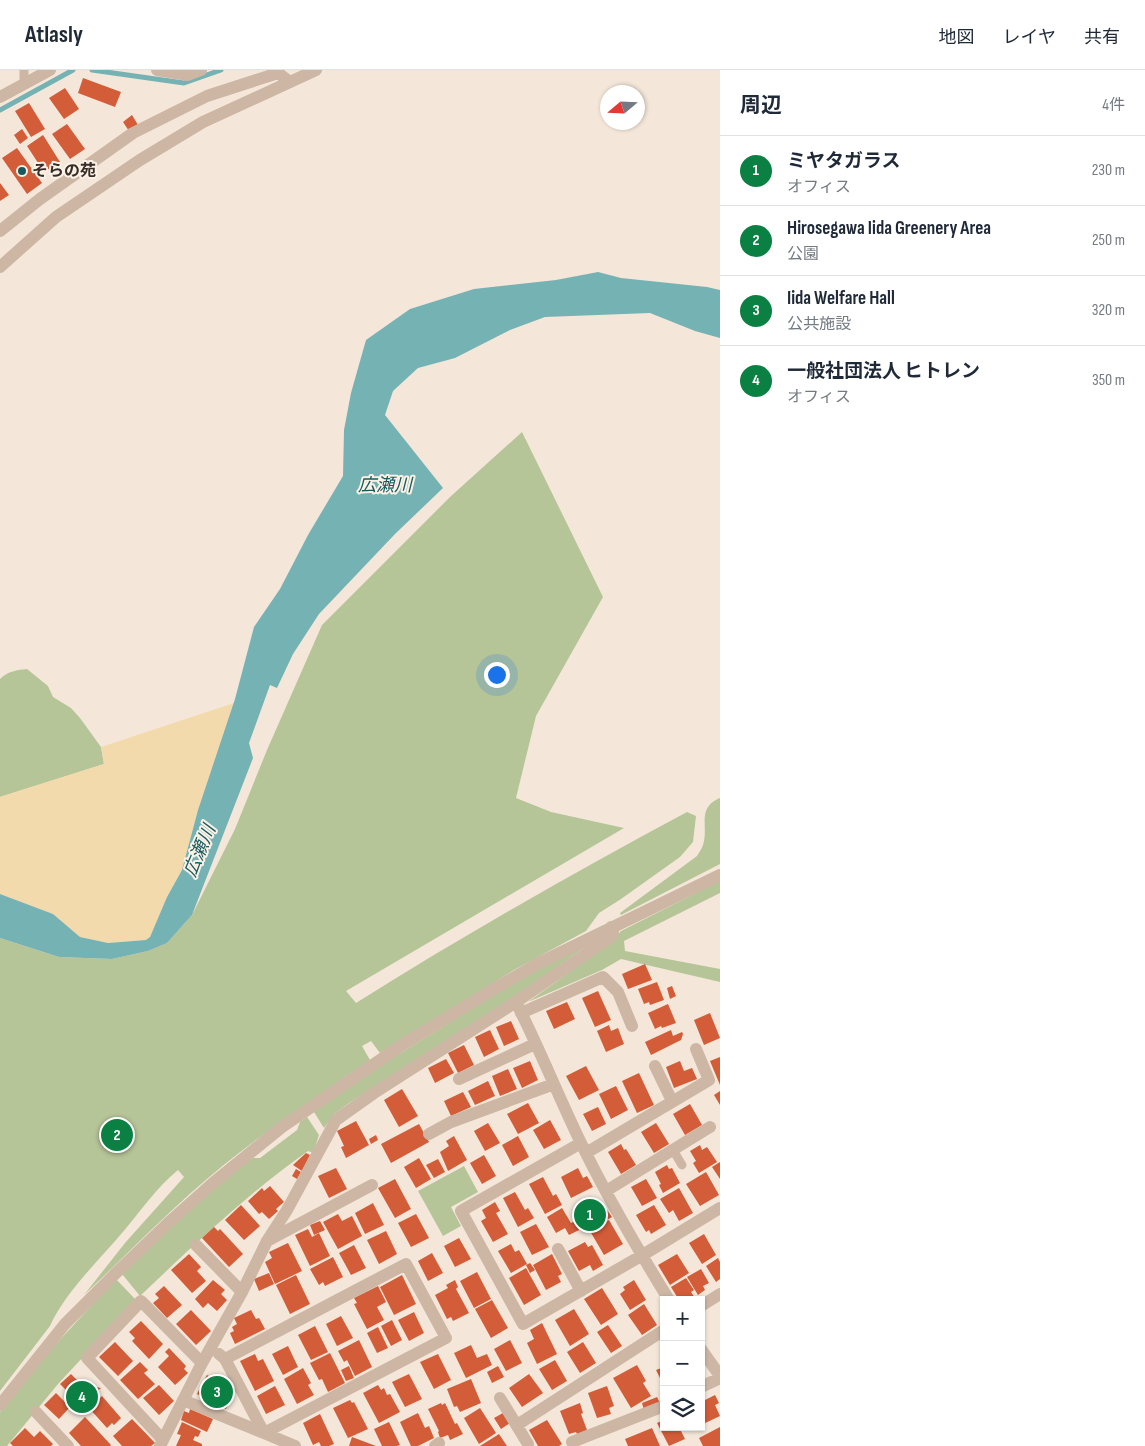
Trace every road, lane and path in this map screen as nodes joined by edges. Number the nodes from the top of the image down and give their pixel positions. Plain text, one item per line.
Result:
1 (24, 70) edge
2 (50, 70) edge
3 (157, 70) edge
4 (201, 70) edge
5 (316, 70) edge
6 (290, 82) junction
7 (24, 84) junction
8 (0, 97) edge
9 (0, 231) edge
10 (0, 266) edge
11 (720, 875) edge
12 (611, 927) junction
13 (519, 1008) junction
14 (632, 1026) dead end
15 (535, 1044) junction
16 (696, 1049) dead end
17 (655, 1066) dead end
18 (459, 1079) dead end
19 (554, 1084) junction
20 (672, 1101) junction
21 (710, 1127) dead end
22 (430, 1134) dead end
23 (584, 1148) junction
24 (673, 1150) junction
25 (682, 1165) dead end
26 (372, 1184) dead end
27 (606, 1191) junction
28 (720, 1208) edge
29 (267, 1241) junction
30 (196, 1245) dead end
31 (558, 1249) dead end
32 (641, 1256) junction
33 (581, 1291) junction
34 (242, 1292) junction
35 (720, 1294) edge
36 (666, 1296) edge
37 (705, 1303) edge
38 (660, 1333) edge
39 (210, 1348) junction
40 (705, 1355) edge
41 (225, 1358) junction
42 (202, 1363) junction
43 (720, 1377) edge
44 (703, 1386) edge
45 (500, 1398) dead end
46 (183, 1400) junction
47 (0, 1405) edge
48 (660, 1408) edge
49 (36, 1412) dead end
50 (517, 1425) junction
51 (264, 1433) junction
52 (572, 1442) dead end
53 (161, 1443) edge
54 (528, 1444) dead end
55 (68, 1446) edge
56 (295, 1446) edge

1 - 7 lane
2 - 7 street
3 - 4 street
5 - 6 street
6 - 9 street
6 - 10 street
7 - 8 street
11 - 12 street
12 - 13 street
12 - 47 street
13 - 14 street
13 - 15 street
13 - 29 street
15 - 18 street
15 - 19 street
16 - 20 street
17 - 20 street
19 - 22 street
19 - 23 street
20 - 23 street
21 - 24 street
23 - 27 street
23 - 33 street
24 - 25 lane
24 - 27 street
26 - 29 street
27 - 32 street
28 - 32 street
29 - 34 street
30 - 34 street
31 - 33 street
32 - 33 street
32 - 36 street
34 - 39 street
35 - 37 street
38 - 50 street
39 - 41 street
39 - 42 street
40 - 43 street
41 - 51 street
41 - 51 street
42 - 46 street
42 - 53 street
43 - 44 street
45 - 50 street
46 - 51 street
46 - 53 street
48 - 52 street
49 - 55 street
50 - 54 street
51 - 56 street

